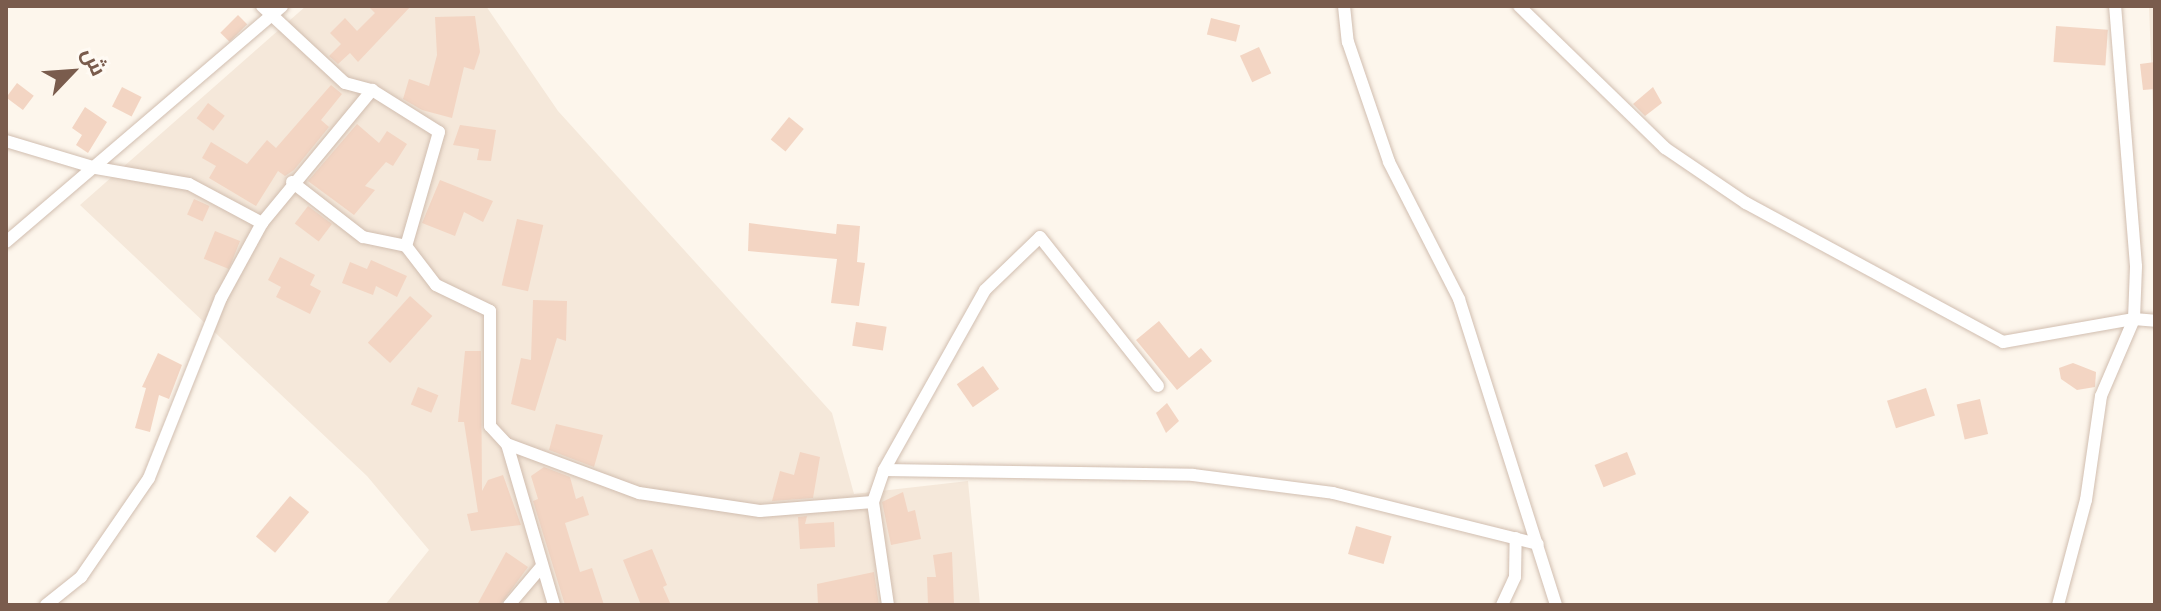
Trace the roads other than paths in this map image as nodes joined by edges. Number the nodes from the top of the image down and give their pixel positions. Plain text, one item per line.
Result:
1 (282, 6) edge
2 (1344, 6) edge
3 (1519, 6) edge
4 (2115, 6) edge
5 (266, 11) edge
6 (372, 90) junction
7 (6, 141) edge
8 (96, 168) junction
9 (292, 182) junction
10 (262, 223) junction
11 (6, 242) edge
12 (406, 246) junction
13 (2134, 319) junction
14 (2155, 321) edge
15 (1158, 386) dead end
16 (507, 444) junction
17 (884, 470) junction
18 (873, 502) junction
19 (1516, 538) junction
20 (1538, 544) junction
21 (542, 566) junction
22 (46, 605) edge
23 (509, 605) edge
24 (554, 605) edge
25 (888, 605) edge
26 (1502, 605) edge
27 (1556, 605) edge
28 (2058, 605) edge

1 - 5 street
2 - 20 street
3 - 13 street
4 - 13 street
5 - 6 street
5 - 8 street
6 - 9 street
6 - 12 street
7 - 8 street
8 - 10 street
8 - 11 street
9 - 10 street
9 - 12 street
10 - 22 street
12 - 16 street
13 - 14 street
13 - 28 street
15 - 17 street
16 - 18 street
16 - 21 street
17 - 18 street
17 - 19 street
18 - 25 street
19 - 20 street
19 - 26 street
20 - 27 street
21 - 23 street
21 - 24 street

